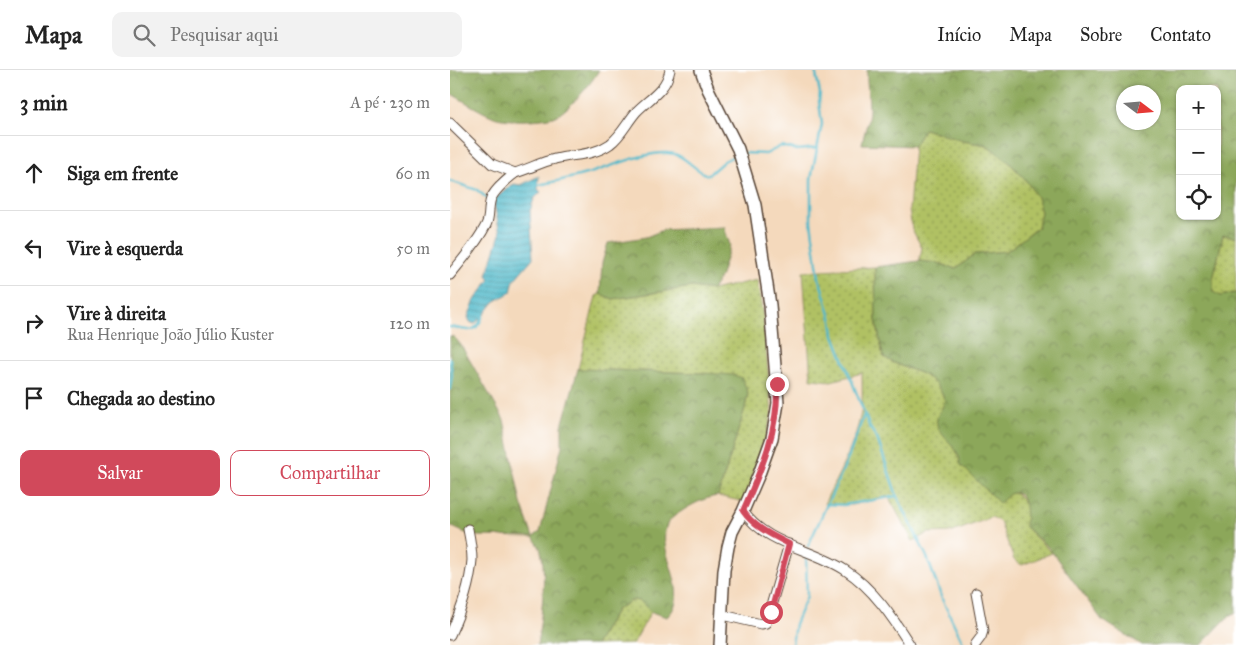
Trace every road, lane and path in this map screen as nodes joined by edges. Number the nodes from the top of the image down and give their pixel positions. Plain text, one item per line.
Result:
1 (670, 70) edge
2 (701, 70) edge
3 (450, 123) edge
4 (515, 173) junction
5 (450, 275) edge
6 (743, 511) junction
7 (468, 528) dead end
8 (789, 544) junction
9 (976, 593) dead end
10 (723, 615) junction
11 (450, 635) edge
12 (720, 645) edge
13 (910, 645) edge
14 (975, 645) edge

1 - 4 street
2 - 6 street
3 - 4 street
4 - 5 street
6 - 8 street
6 - 10 street
7 - 11 street
8 - 10 street
8 - 13 street
9 - 14 street
10 - 12 street

